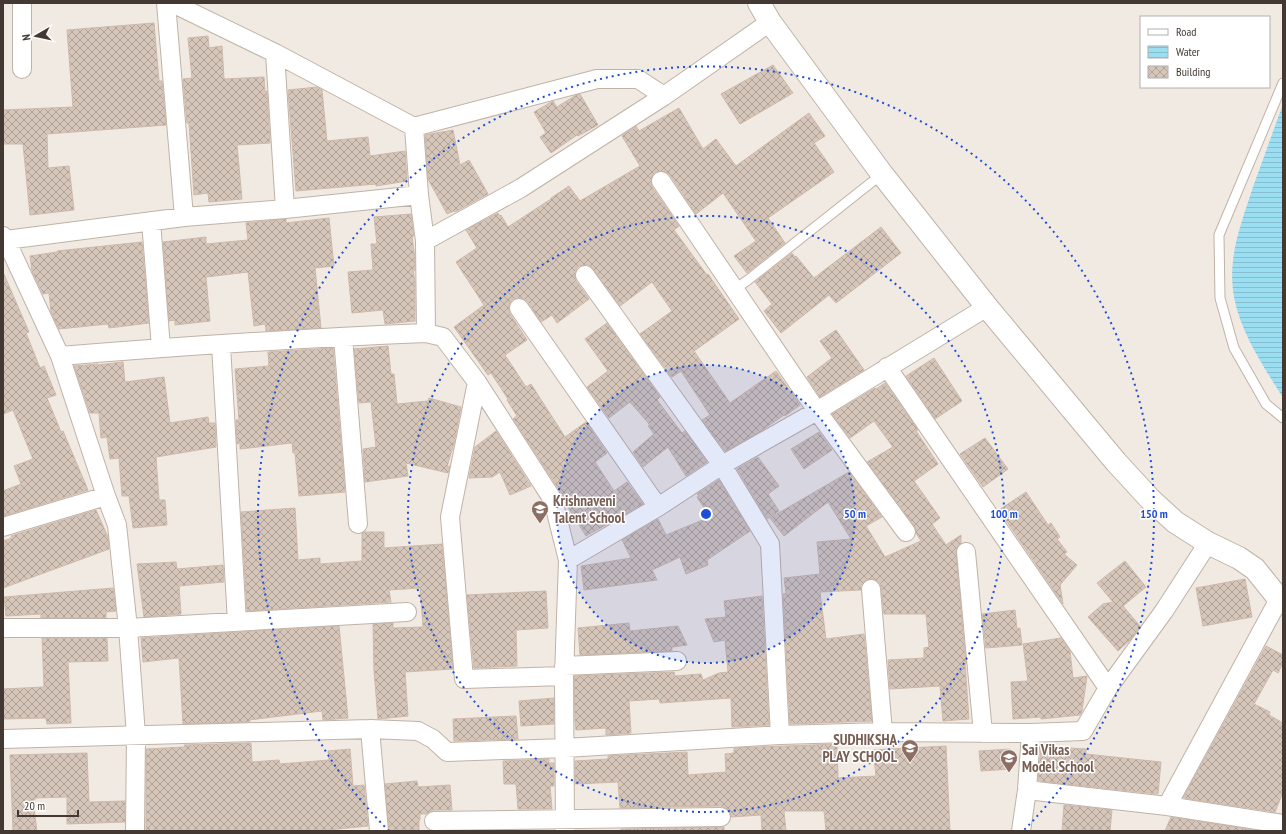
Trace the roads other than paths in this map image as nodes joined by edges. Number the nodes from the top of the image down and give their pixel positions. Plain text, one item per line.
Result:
1 (22, 3) edge
2 (166, 3) edge
3 (172, 3) edge
4 (759, 3) edge
5 (770, 22) junction
6 (275, 53) junction
7 (22, 69) dead end
8 (1283, 83) edge
9 (664, 96) junction
10 (414, 127) junction
11 (882, 174) junction
12 (661, 181) dead end
13 (419, 195) junction
14 (285, 209) junction
15 (184, 217) junction
16 (151, 221) junction
17 (5, 238) edge
18 (425, 241) junction
19 (585, 275) dead end
20 (735, 289) junction
21 (987, 307) junction
22 (519, 308) dead end
23 (426, 333) junction
24 (343, 337) junction
25 (221, 345) junction
26 (160, 348) junction
27 (60, 356) junction
28 (888, 367) junction
29 (477, 382) junction
30 (818, 411) junction
31 (1283, 418) edge
32 (722, 465) junction
33 (106, 496) junction
34 (658, 507) junction
35 (358, 524) dead end
36 (3, 527) edge
37 (906, 532) dead end
38 (1208, 543) junction
39 (966, 552) dead end
40 (568, 560) junction
41 (871, 589) dead end
42 (1281, 601) edge
43 (407, 612) dead end
44 (238, 622) junction
45 (3, 628) edge
46 (128, 628) junction
47 (677, 661) dead end
48 (564, 671) junction
49 (1108, 688) junction
50 (370, 729) junction
51 (883, 732) junction
52 (984, 733) junction
53 (1031, 733) junction
54 (780, 734) junction
55 (136, 735) junction
56 (3, 739) edge
57 (565, 748) junction
58 (1027, 790) junction
59 (1166, 806) junction
60 (721, 817) dead end
61 (434, 820) dead end
62 (1283, 823) edge
63 (566, 825) edge
64 (135, 831) edge
65 (379, 831) edge
66 (1021, 831) edge

1 - 7 street
2 - 15 street
3 - 6 street
4 - 5 street
5 - 9 street
5 - 11 street
6 - 10 street
6 - 14 street
8 - 31 lane
9 - 10 street
9 - 18 street
10 - 13 street
11 - 20 lane
11 - 21 street
12 - 20 street
13 - 14 street
13 - 18 street
14 - 15 street
15 - 16 street
16 - 17 street
16 - 26 street
17 - 27 street
18 - 23 street
19 - 32 street
20 - 30 street
21 - 28 street
21 - 38 street
22 - 34 street
23 - 24 street
23 - 29 street
24 - 25 street
24 - 35 street
25 - 26 street
25 - 44 street
26 - 27 street
27 - 33 street
28 - 30 street
28 - 49 street
29 - 40 street
29 - 48 street
30 - 32 street
30 - 37 street
32 - 34 street
32 - 54 street
33 - 36 street
33 - 46 street
34 - 40 street
38 - 42 street
38 - 49 street
39 - 52 street
40 - 48 street
41 - 51 street
42 - 59 street
43 - 44 street
44 - 46 street
45 - 46 street
46 - 55 street
47 - 48 street
48 - 57 street
49 - 53 street
50 - 55 street
50 - 57 street
50 - 65 street
51 - 52 street
51 - 54 street
52 - 53 street
53 - 58 street
54 - 57 street
55 - 56 street
55 - 64 street
57 - 63 street
58 - 59 street
58 - 66 street
59 - 62 street
60 - 63 street
61 - 63 street

